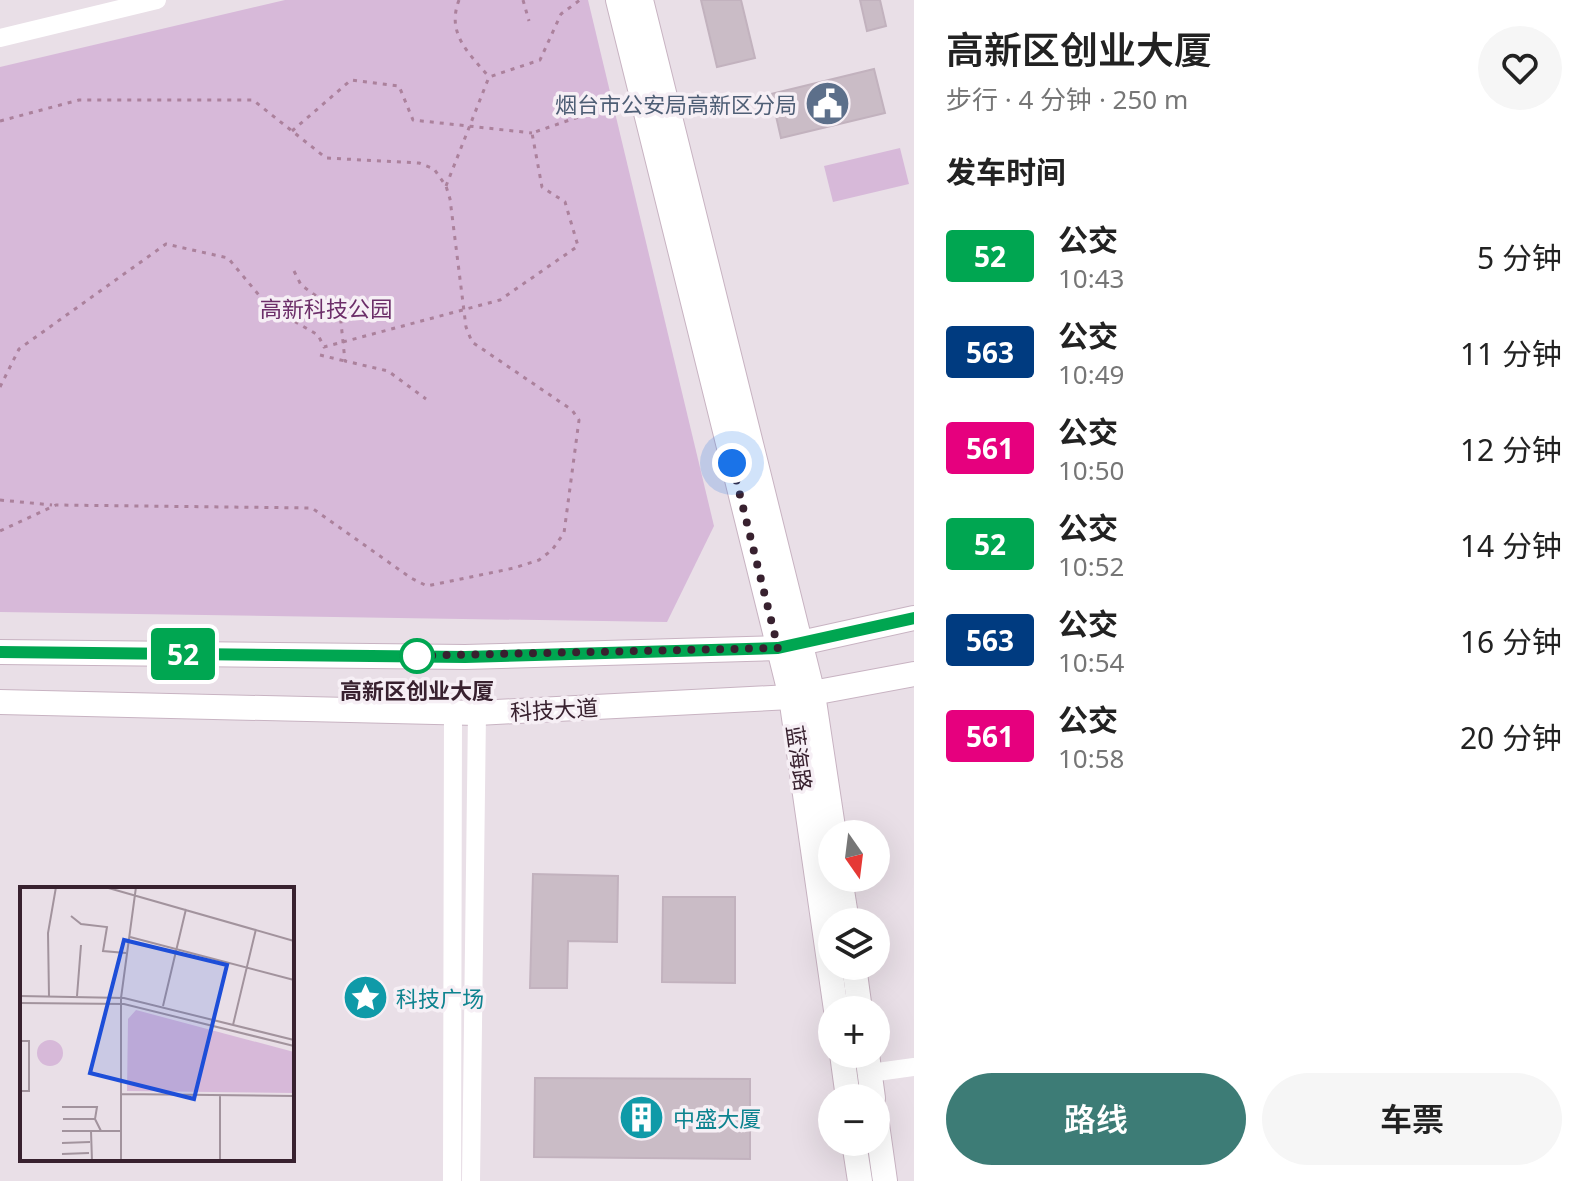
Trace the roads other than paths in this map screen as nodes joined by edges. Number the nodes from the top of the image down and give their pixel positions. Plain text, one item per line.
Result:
1 (157, 0) edge
2 (618, 0) edge
3 (641, 0) edge
4 (0, 38) edge
5 (914, 618) edge
6 (790, 646) junction
7 (0, 652) edge
8 (914, 674) edge
9 (802, 695) junction
10 (0, 702) edge
11 (465, 712) junction
12 (831, 820) edge
13 (834, 996) edge
14 (890, 1065) edge
15 (914, 1067) edge
16 (856, 1156) edge
17 (881, 1156) edge
18 (452, 1181) edge
19 (471, 1181) edge
20 (860, 1181) edge
21 (885, 1181) edge

1 - 4 street
2 - 6 street
3 - 6 street
5 - 6 street
6 - 7 street
6 - 9 street
8 - 9 street, 科技大道
9 - 11 street, 科技大道
9 - 12 street, 蓝海路
9 - 13 street, 蓝海路
10 - 11 street, 科技大道
11 - 18 street
11 - 19 street
14 - 15 street
16 - 20 street
17 - 21 street

